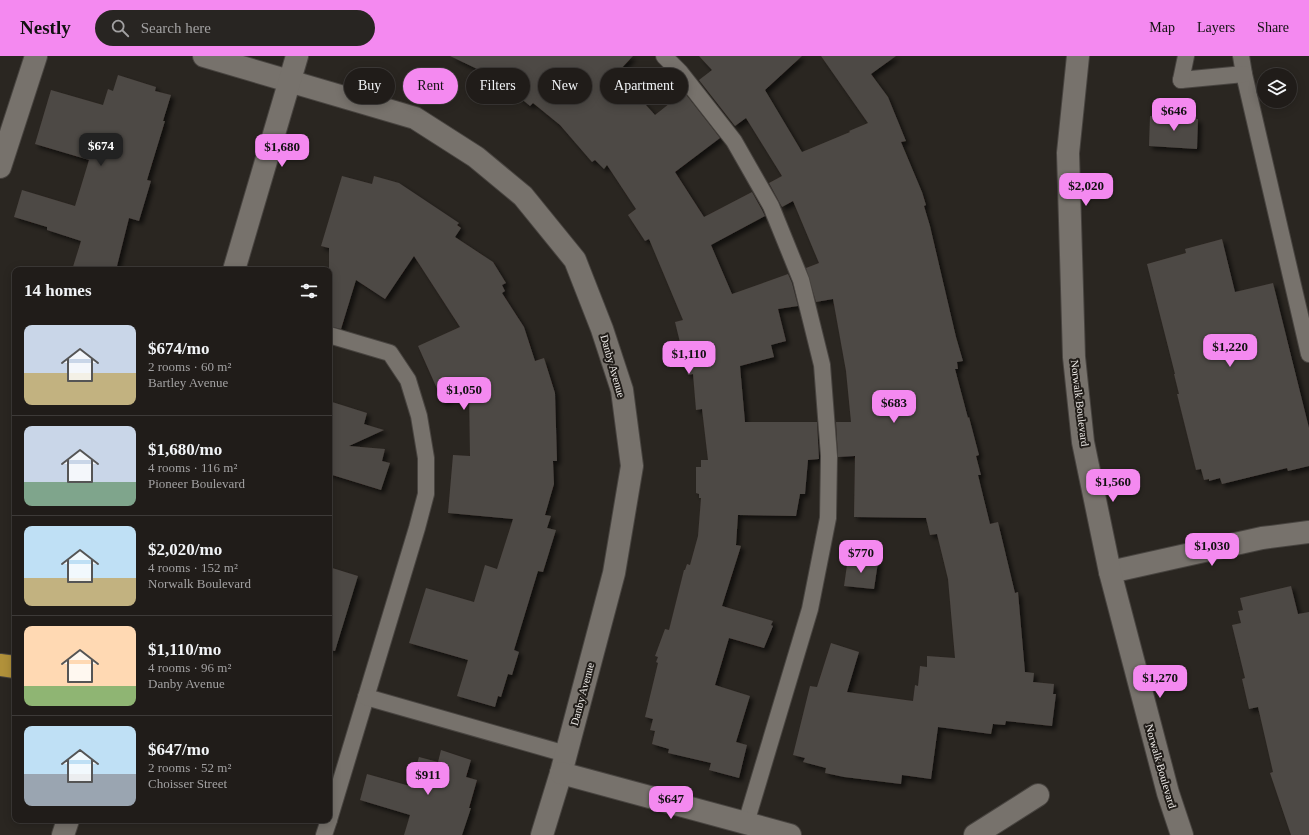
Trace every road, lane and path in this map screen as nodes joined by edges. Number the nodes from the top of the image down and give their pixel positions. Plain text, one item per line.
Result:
1 (36, 56) edge
2 (204, 56) edge
3 (298, 56) edge
4 (664, 56) edge
5 (1078, 56) edge
6 (1181, 56) edge
7 (1186, 56) edge
8 (1241, 56) edge
9 (1244, 74) junction
10 (1181, 80) junction
11 (290, 82) junction
12 (0, 167) edge
13 (235, 267) edge
14 (332, 336) edge
15 (1309, 354) edge
16 (1309, 532) edge
17 (1110, 572) junction
18 (0, 665) edge
19 (12, 667) edge
20 (366, 698) junction
21 (564, 764) junction
22 (1038, 795) dead end
23 (332, 810) edge
24 (67, 823) edge
25 (328, 823) edge
26 (746, 823) junction
27 (63, 835) edge
28 (324, 835) edge
29 (542, 835) edge
30 (790, 835) edge
31 (975, 835) edge
32 (1182, 835) edge

1 - 12 street
2 - 11 street, Danby Avenue
3 - 11 street
4 - 26 lane
5 - 17 street, Norwalk Boulevard
6 - 10 lane
7 - 10 lane
8 - 9 lane
9 - 10 lane
9 - 15 lane
11 - 13 street
11 - 21 street, Danby Avenue
14 - 20 lane
16 - 17 street
17 - 32 street, Norwalk Boulevard
18 - 19 highway
20 - 21 lane
20 - 23 lane
21 - 26 street
21 - 29 street, Danby Avenue
22 - 31 street
24 - 27 street
25 - 28 lane
26 - 30 street

